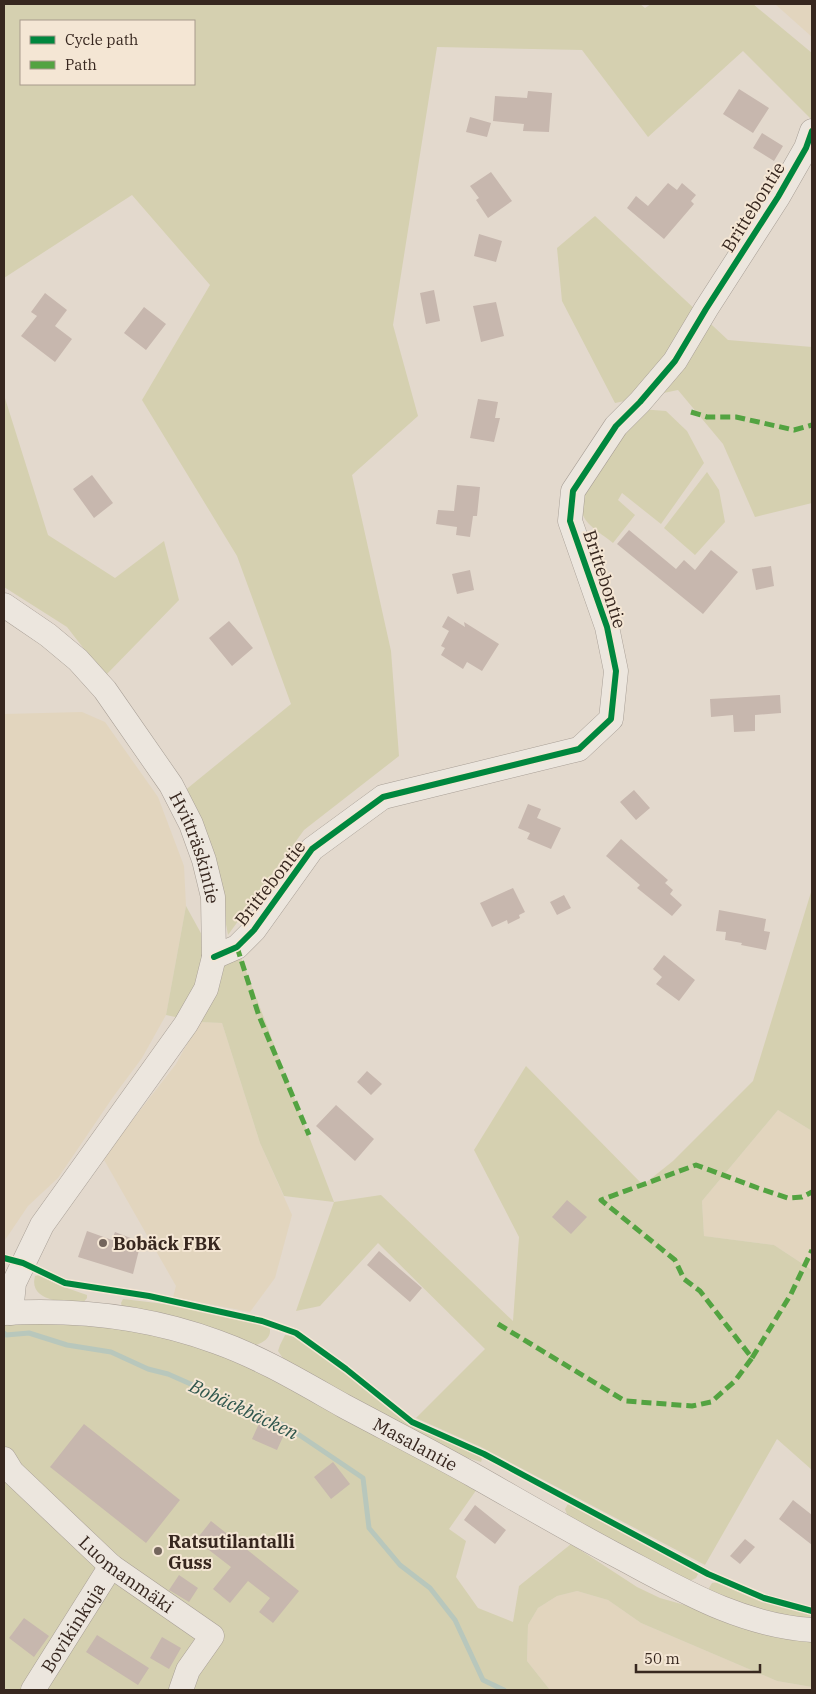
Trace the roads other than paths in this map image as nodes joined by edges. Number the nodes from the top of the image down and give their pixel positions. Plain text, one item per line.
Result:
1 (812, 131) edge
2 (4, 605) edge
3 (214, 957) junction
4 (7, 1313) edge
5 (4, 1459) edge
6 (111, 1566) junction
7 (812, 1630) edge
8 (33, 1690) edge
9 (181, 1690) edge

1 - 3 street, Brittebontie
2 - 3 street, Hvitträskintie
3 - 4 street, Hvitträskintie
4 - 7 street, Masalantie
5 - 6 street, Luomanmäki
6 - 8 street, Bovikinkuja
6 - 9 street, Luomanmäki

